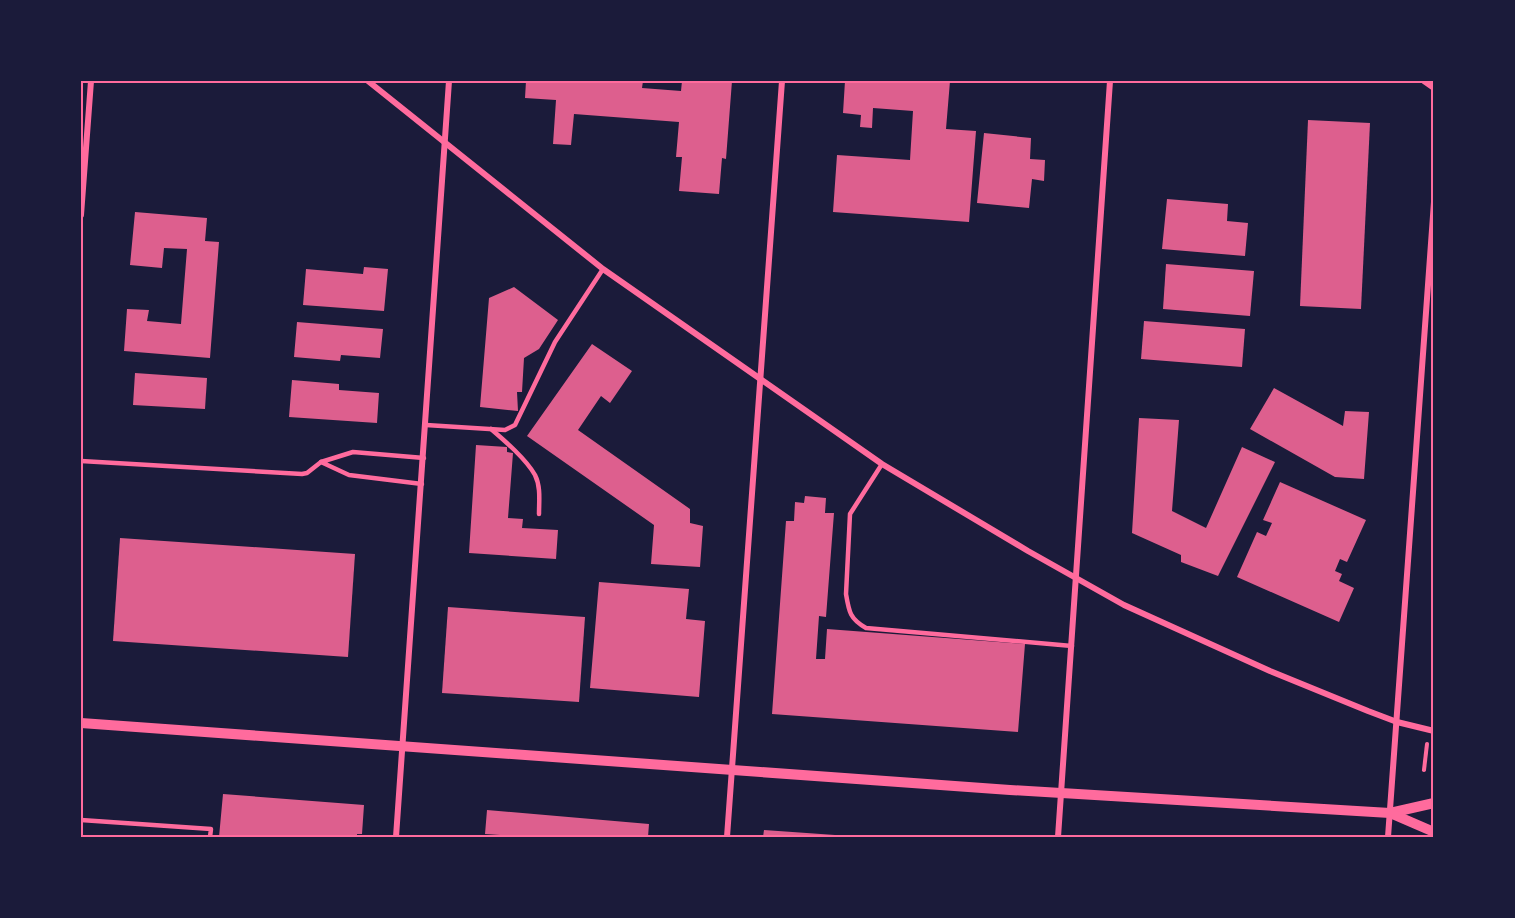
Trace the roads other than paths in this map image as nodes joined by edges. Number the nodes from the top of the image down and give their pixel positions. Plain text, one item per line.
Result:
1 (91, 81) edge
2 (368, 81) edge
3 (449, 81) edge
4 (782, 81) edge
5 (1110, 81) edge
6 (1424, 81) edge
7 (1434, 88) edge
8 (445, 144) junction
9 (83, 146) edge
10 (1434, 202) edge
11 (81, 215) edge
12 (603, 269) junction
13 (759, 378) junction
14 (426, 425) junction
15 (491, 429) junction
16 (424, 458) junction
17 (81, 461) edge
18 (321, 462) junction
19 (882, 464) junction
20 (422, 484) junction
21 (539, 514) dead end
22 (1076, 578) junction
23 (1071, 646) junction
24 (1397, 722) junction
25 (81, 723) edge
26 (1434, 731) edge
27 (402, 746) junction
28 (732, 770) junction
29 (1061, 793) junction
30 (1434, 803) edge
31 (1390, 813) junction
32 (81, 820) edge
33 (1434, 832) edge
34 (210, 837) edge
35 (396, 837) edge
36 (727, 837) edge
37 (1058, 837) edge
38 (1388, 837) edge

1 - 9 street
2 - 8 street
3 - 8 street
4 - 13 street
5 - 22 street
6 - 7 street
8 - 12 street
8 - 14 street
9 - 11 street
10 - 24 street
12 - 13 street
12 - 15 lane
13 - 19 street
13 - 28 street
14 - 15 lane
14 - 16 street
15 - 21 lane
16 - 18 lane
16 - 20 street
17 - 18 lane
18 - 20 lane
19 - 22 street
19 - 23 lane
20 - 27 street
22 - 23 street
22 - 24 street
23 - 29 street
24 - 26 street
24 - 31 street
25 - 27 street
27 - 28 street
27 - 35 street
28 - 29 street
28 - 36 street
29 - 31 street
29 - 37 street
30 - 31 street
31 - 33 street
31 - 38 street
32 - 34 lane

